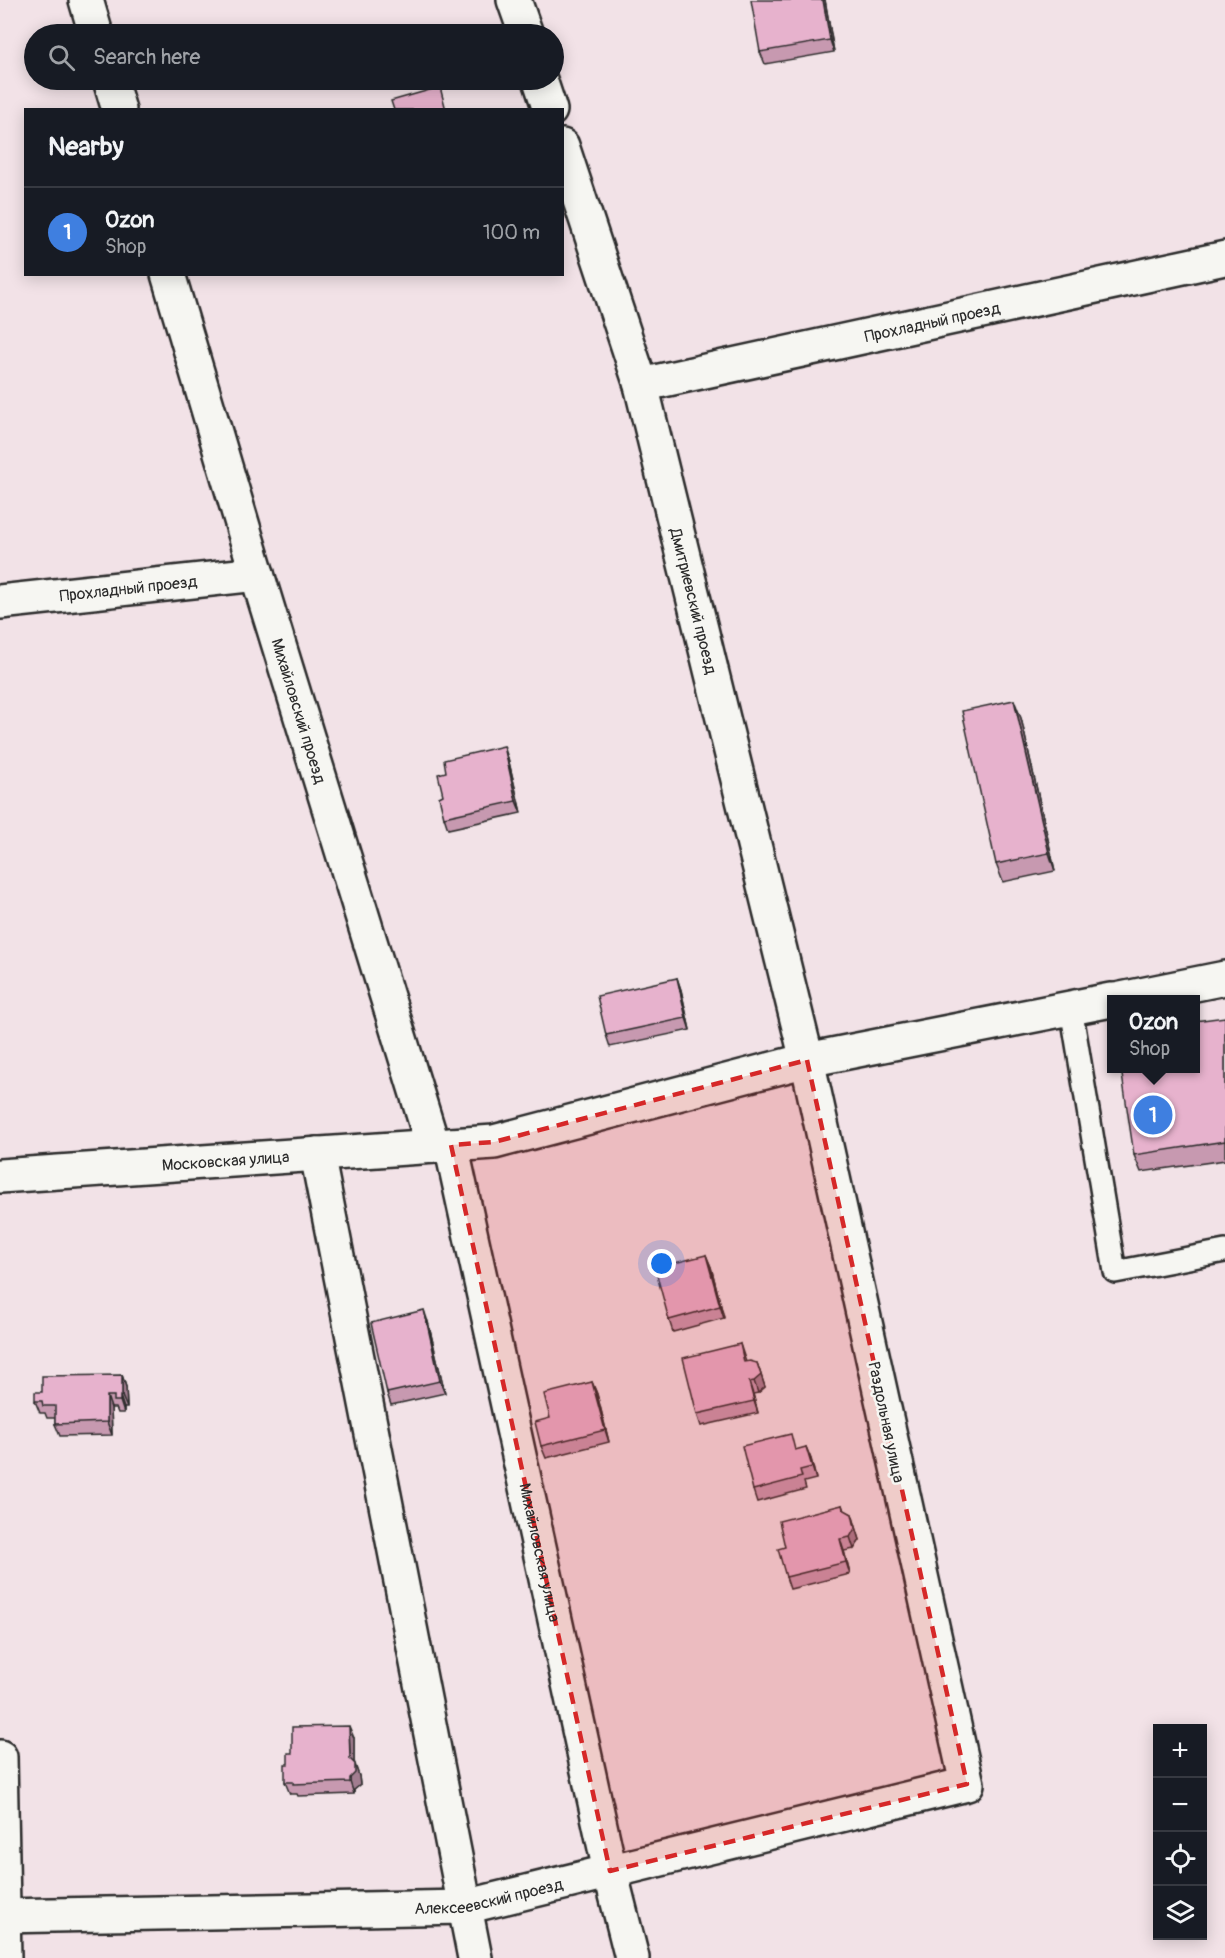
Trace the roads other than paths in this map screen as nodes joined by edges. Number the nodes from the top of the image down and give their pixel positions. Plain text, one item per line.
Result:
1 (86, 0) edge
2 (514, 0) edge
3 (93, 24) edge
4 (522, 24) edge
5 (113, 90) edge
6 (543, 90) edge
7 (118, 108) edge
8 (549, 108) edge
9 (564, 152) edge
10 (1225, 258) edge
11 (169, 276) edge
12 (641, 385) junction
13 (257, 574) junction
14 (0, 602) edge
15 (1225, 978) edge
16 (1137, 995) edge
17 (1107, 1001) edge
18 (1071, 1008) junction
19 (807, 1060) junction
20 (442, 1146) junction
21 (317, 1154) junction
22 (0, 1176) edge
23 (1225, 1251) edge
24 (0, 1757) edge
25 (967, 1784) joint
26 (610, 1871) junction
27 (465, 1907) junction
28 (2, 1916) edge
29 (4, 1958) edge
30 (475, 1958) edge
31 (632, 1958) edge

1 - 3 street
2 - 4 street
5 - 7 street
6 - 8 street
9 - 12 street, Дмитриевский проезд
10 - 12 street, Прохладный проезд
11 - 13 street, Михайловский проезд
12 - 19 street, Дмитриевский проезд
13 - 14 street, Прохладный проезд
13 - 20 street, Михайловский проезд
15 - 16 street
17 - 18 street, Московская улица
18 - 19 street, Московская улица
18 - 23 lane
19 - 20 street, Московская улица
19 - 25 street, Раздольная улица
20 - 21 street, Московская улица
20 - 26 street, Михайловская улица
21 - 22 street, Московская улица
21 - 27 street
24 - 28 street
25 - 26 street, Алексеевский проезд
26 - 27 street, Алексеевский проезд
26 - 31 street, Михайловская улица
27 - 28 street, Алексеевский проезд
27 - 30 street
28 - 29 street

